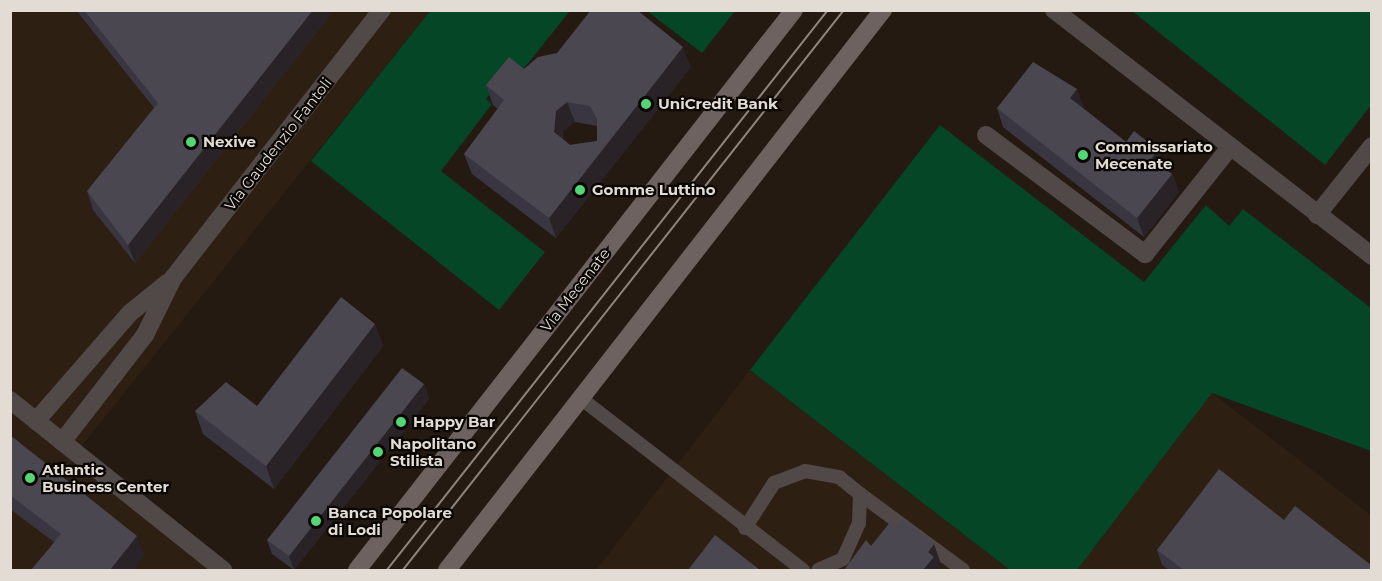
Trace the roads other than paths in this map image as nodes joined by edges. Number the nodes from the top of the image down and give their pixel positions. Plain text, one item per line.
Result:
1 (382, 10) edge
2 (794, 10) edge
3 (883, 10) edge
4 (1054, 10) edge
5 (986, 135) dead end
6 (1371, 146) edge
7 (1230, 147) junction
8 (1317, 215) junction
9 (1371, 256) edge
10 (173, 278) junction
11 (10, 400) edge
12 (583, 400) junction
13 (36, 421) junction
14 (62, 442) junction
15 (860, 494) junction
16 (745, 528) junction
17 (223, 570) edge
18 (357, 570) edge
19 (447, 570) edge
20 (803, 570) edge
21 (818, 570) edge
22 (963, 570) edge

1 - 10 street, Via Gaudenzio Fantoli
2 - 18 main road, Via Mecenate
3 - 12 main road
4 - 7 street
5 - 7 street
6 - 8 street
7 - 8 street
8 - 9 street
10 - 13 street, Via Gaudenzio Fantoli
10 - 14 street, Via Gaudenzio Fantoli
11 - 13 street
12 - 16 lane
12 - 19 main road
13 - 14 street
14 - 17 street
15 - 16 lane
15 - 21 lane
15 - 22 lane
16 - 20 lane

